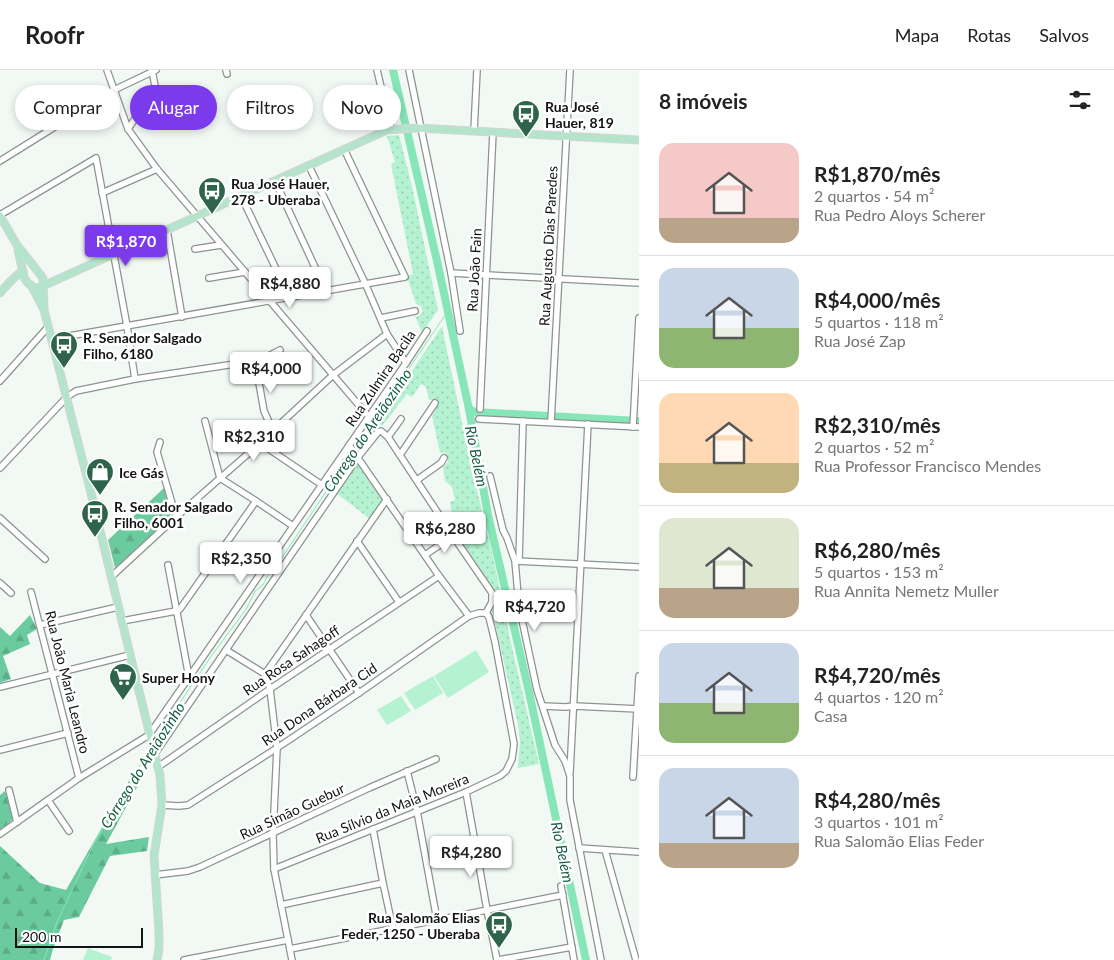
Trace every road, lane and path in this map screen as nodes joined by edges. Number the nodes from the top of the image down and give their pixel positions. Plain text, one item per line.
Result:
1 (107, 70) edge
2 (153, 70) edge
3 (377, 70) edge
4 (409, 70) edge
5 (477, 70) edge
6 (570, 70) edge
7 (112, 85) edge
8 (381, 85) edge
9 (120, 87) edge
10 (120, 107) edge
11 (420, 128) junction
12 (128, 129) junction
13 (401, 129) edge
14 (50, 130) edge
15 (389, 130) edge
16 (474, 131) junction
17 (493, 132) junction
18 (566, 136) junction
19 (639, 140) edge
20 (344, 150) junction
21 (0, 161) edge
22 (309, 166) junction
23 (157, 169) junction
24 (275, 181) junction
25 (102, 193) junction
26 (241, 196) junction
27 (0, 216) edge
28 (196, 216) junction
29 (167, 230) junction
30 (17, 245) junction
31 (221, 245) junction
32 (195, 249) dead end
33 (113, 253) junction
34 (33, 266) junction
35 (23, 270) junction
36 (245, 272) junction
37 (451, 273) junction
38 (40, 274) junction
39 (486, 275) junction
40 (57, 278) junction
41 (209, 278) dead end
42 (558, 278) junction
43 (12, 280) junction
44 (365, 283) junction
45 (639, 283) edge
46 (29, 284) junction
47 (42, 286) junction
48 (326, 291) junction
49 (0, 293) edge
50 (290, 298) junction
51 (270, 301) junction
52 (44, 310) junction
53 (415, 311) dead end
54 (182, 316) junction
55 (381, 318) junction
56 (639, 318) edge
57 (127, 326) junction
58 (48, 327) junction
59 (427, 331) dead end
60 (460, 331) dead end
61 (387, 334) junction
62 (52, 339) junction
63 (280, 350) dead end
64 (255, 361) junction
65 (406, 363) junction
66 (334, 376) junction
67 (135, 379) junction
68 (0, 381) edge
69 (66, 397) junction
70 (435, 403) dead end
71 (480, 409) dead end
72 (369, 417) junction
73 (551, 418) junction
74 (401, 419) dead end
75 (479, 419) dead end
76 (205, 421) dead end
77 (523, 421) junction
78 (635, 423) edge
79 (588, 424) junction
80 (272, 431) junction
81 (388, 437) junction
82 (160, 442) dead end
83 (260, 442) junction
84 (349, 445) junction
85 (400, 455) junction
86 (358, 457) junction
87 (444, 458) dead end
88 (0, 468) edge
89 (490, 476) dead end
90 (220, 478) junction
91 (416, 480) junction
92 (322, 485) junction
93 (387, 499) junction
94 (256, 501) junction
95 (176, 517) junction
96 (0, 518) edge
97 (293, 526) junction
98 (453, 536) junction
99 (508, 538) junction
100 (358, 540) junction
101 (519, 540) junction
102 (425, 555) junction
103 (45, 558) dead end
104 (517, 561) junction
105 (581, 564) junction
106 (168, 565) dead end
107 (639, 567) edge
108 (439, 576) junction
109 (111, 578) junction
110 (0, 583) edge
111 (11, 592) dead end
112 (32, 592) dead end
113 (399, 602) junction
114 (118, 607) junction
115 (176, 611) junction
116 (486, 613) junction
117 (306, 615) junction
118 (469, 616) junction
119 (122, 621) junction
120 (40, 624) junction
121 (329, 649) junction
122 (226, 650) junction
123 (130, 654) junction
124 (53, 674) junction
125 (265, 674) junction
126 (639, 676) edge
127 (189, 677) junction
128 (0, 687) edge
129 (270, 689) junction
130 (358, 693) junction
131 (543, 706) junction
132 (574, 706) junction
133 (638, 709) edge
134 (68, 733) junction
135 (152, 745) junction
136 (277, 748) junction
137 (0, 750) edge
138 (436, 759) dead end
139 (158, 767) junction
140 (407, 772) junction
141 (570, 776) junction
142 (634, 777) dead end
143 (79, 778) junction
144 (9, 790) dead end
145 (466, 792) junction
146 (48, 800) junction
147 (162, 805) junction
148 (417, 811) junction
149 (17, 822) junction
150 (373, 829) junction
151 (68, 831) dead end
152 (0, 834) edge
153 (273, 834) junction
154 (579, 848) junction
155 (605, 850) junction
156 (639, 852) edge
157 (274, 869) junction
158 (155, 875) junction
159 (383, 883) junction
160 (561, 886) dead end
161 (562, 895) junction
162 (281, 905) junction
163 (487, 910) junction
164 (437, 920) junction
165 (393, 929) junction
166 (288, 940) junction
167 (572, 947) junction
168 (290, 949) junction
169 (158, 960) edge
170 (184, 960) edge
171 (292, 960) edge
172 (498, 960) edge
173 (574, 960) edge
174 (601, 960) edge
175 (636, 960) edge

1 - 7 street
2 - 9 street
2 - 12 street
3 - 8 street
4 - 11 street
5 - 16 street
6 - 18 street, Rua Augusto Dias Paredes
10 - 12 street
11 - 13 main road
11 - 16 main road
11 - 37 street
12 - 23 street
14 - 21 street
15 - 20 main road
16 - 17 main road
17 - 18 main road
17 - 39 street, Rua João Fain
18 - 19 main road
18 - 42 street, Rua Augusto Dias Paredes
20 - 22 main road
20 - 44 street
22 - 24 main road
22 - 44 street
23 - 25 street
23 - 28 street
24 - 26 main road
24 - 48 street
25 - 27 street
25 - 33 street
26 - 28 main road
26 - 50 street
27 - 30 main road
28 - 29 main road
28 - 31 street
29 - 33 main road
29 - 54 street
30 - 34 main road
30 - 35 main road
31 - 32 street
31 - 36 street
33 - 40 main road
33 - 57 street
34 - 35 main road
34 - 38 main road
35 - 43 main road
35 - 46 main road
36 - 41 street
36 - 51 street
37 - 39 street
37 - 60 street
38 - 40 main road
38 - 47 main road
39 - 42 street
39 - 71 street, Rua João Fain
40 - 47 main road
42 - 45 street
42 - 73 street, Rua Augusto Dias Paredes
43 - 46 main road
43 - 49 main road
44 - 48 street
44 - 55 street
46 - 47 main road
46 - 52 main road
47 - 52 main road
48 - 50 street
50 - 51 street
51 - 54 street
51 - 66 street
52 - 58 main road
53 - 55 street
54 - 57 street
55 - 61 street
56 - 78 street
57 - 62 street
57 - 67 street
58 - 62 main road
58 - 68 street
59 - 65 street, Rua Zulmira Bacila
61 - 65 street
61 - 66 street
62 - 69 main road
63 - 64 street
64 - 67 street
64 - 80 street
65 - 72 street, Rua Zulmira Bacila
66 - 72 street
66 - 80 street
67 - 69 street
69 - 88 street
69 - 109 main road
70 - 85 street
72 - 84 street, Rua Zulmira Bacila
73 - 77 street
73 - 79 street
74 - 81 street
75 - 77 street
76 - 90 street
77 - 101 street
78 - 79 street
79 - 105 street
80 - 83 street
81 - 85 street
81 - 86 street, Rua Zulmira Bacila
82 - 95 street
83 - 90 street
83 - 92 street
84 - 86 street
84 - 92 street, Rua Zulmira Bacila
85 - 91 street
86 - 93 street
86 - 122 street, Rua Zulmira Bacila
87 - 91 street
89 - 99 street
90 - 94 street
90 - 95 street
91 - 98 street
92 - 97 street, Rua Zulmira Bacila
93 - 100 street
93 - 102 street
94 - 97 street
94 - 115 street
95 - 109 street
96 - 103 street
97 - 127 street, Rua Zulmira Bacila
98 - 102 street
98 - 116 street
99 - 101 street
99 - 104 street
100 - 113 street
100 - 117 street
101 - 104 street
102 - 108 street
104 - 105 street
104 - 131 street
105 - 107 street
105 - 132 street
106 - 115 street
108 - 113 street, Rua Rosa Sahagoff
108 - 118 street
109 - 114 main road
110 - 111 street
112 - 120 street, Rua João Maria Leandro
113 - 121 street, Rua Rosa Sahagoff
114 - 119 main road
114 - 120 street
115 - 119 street
115 - 127 street
116 - 118 street, Rua Dona Bárbara Cid
116 - 145 street, Rua Sílvio da Maia Moreira
117 - 121 street
117 - 125 street
118 - 130 street, Rua Dona Bárbara Cid
119 - 123 main road
120 - 124 street, Rua João Maria Leandro
121 - 129 street, Rua Rosa Sahagoff
121 - 130 street
122 - 125 street
122 - 135 street, Rua Zulmira Bacila
123 - 124 street
123 - 135 main road
124 - 128 street
124 - 134 street, Rua João Maria Leandro
125 - 129 street
126 - 133 street
127 - 135 street, Rua Zulmira Bacila
129 - 136 street
129 - 139 street, Rua Rosa Sahagoff
130 - 136 street, Rua Dona Bárbara Cid
131 - 132 street
131 - 141 street
132 - 133 street
132 - 141 street
133 - 142 street
134 - 137 street
134 - 143 street, Rua João Maria Leandro
135 - 139 main road
135 - 143 street
136 - 147 street, Rua Dona Bárbara Cid
136 - 153 street
138 - 140 street, Rua Simão Guebur
139 - 147 main road
140 - 148 street
140 - 153 street, Rua Simão Guebur
141 - 154 street
143 - 146 street
144 - 149 street
145 - 148 street, Rua Sílvio da Maia Moreira
145 - 163 street
146 - 149 street
146 - 151 street
147 - 158 main road
148 - 150 street, Rua Sílvio da Maia Moreira
148 - 164 street
149 - 152 street
150 - 157 street, Rua Sílvio da Maia Moreira
150 - 159 street
153 - 157 street
153 - 158 street, Rua Simão Guebur
154 - 155 street
154 - 174 street
155 - 156 street
155 - 175 street
157 - 162 street
158 - 169 main road
159 - 162 street
159 - 165 street
160 - 161 street
161 - 163 street
161 - 167 street
162 - 166 street
163 - 164 street
163 - 172 street
164 - 165 street
165 - 168 street
166 - 168 street
166 - 170 street
167 - 172 street
167 - 173 street
168 - 171 street

